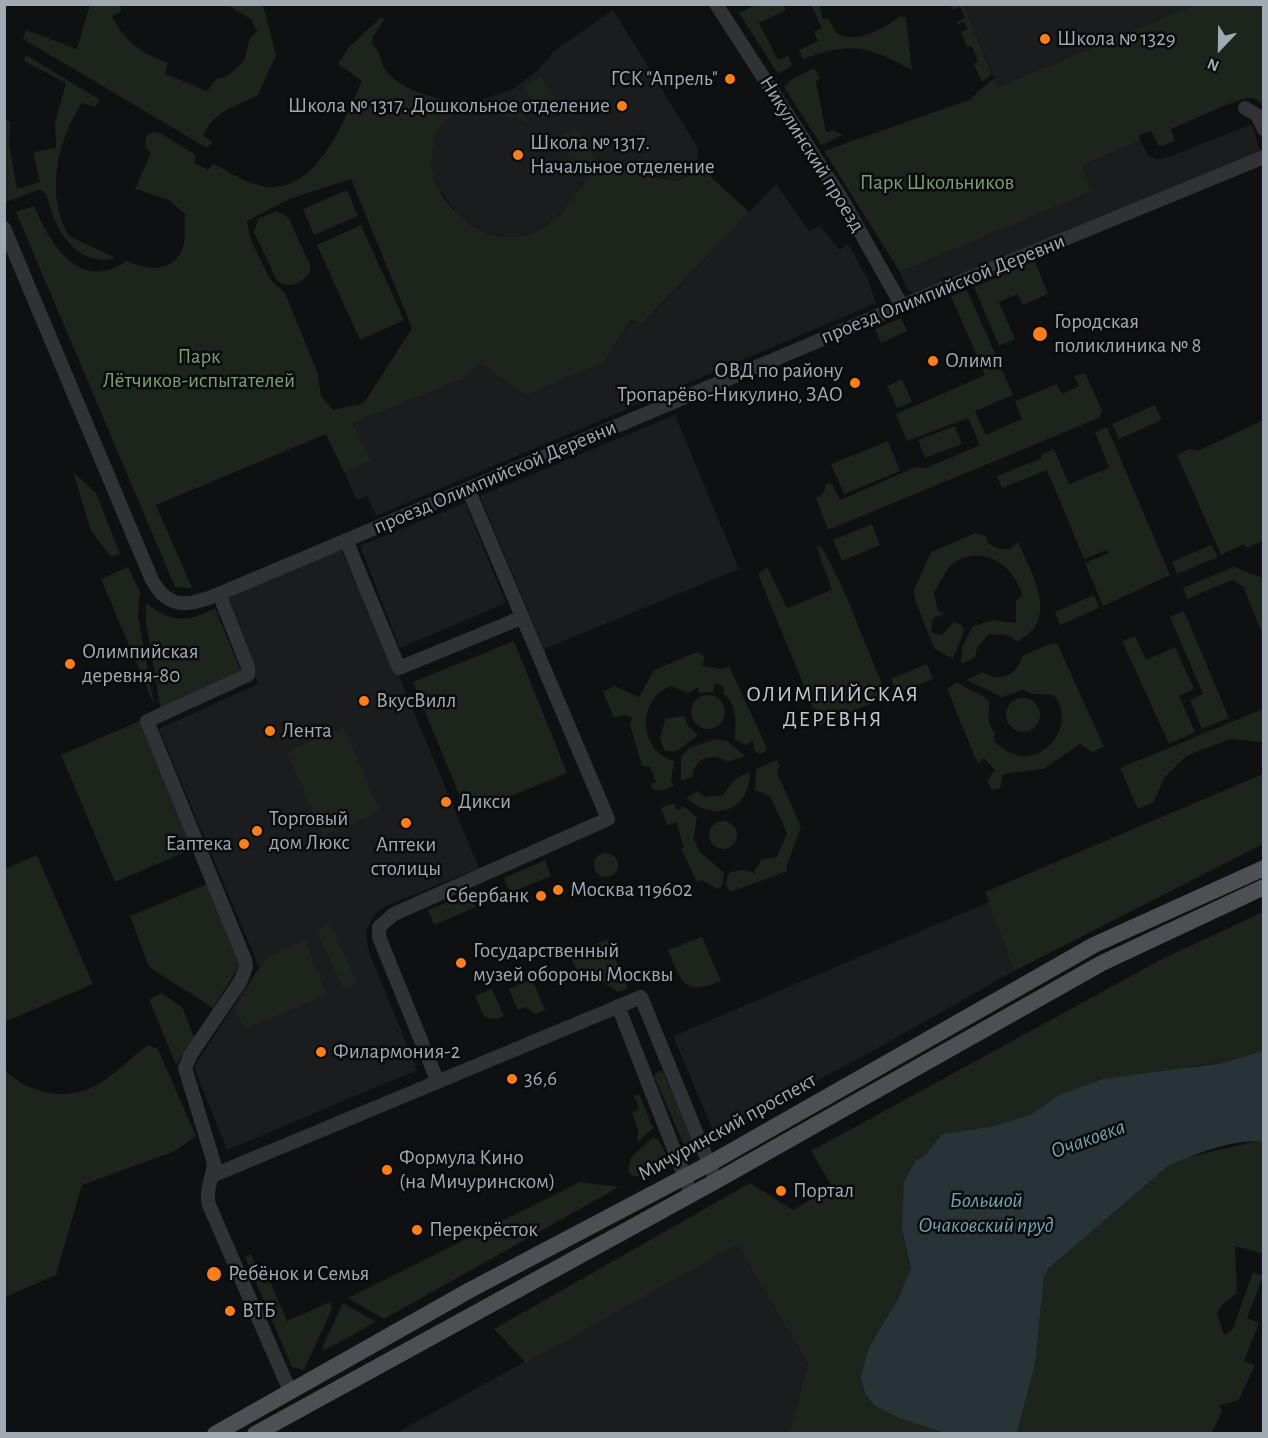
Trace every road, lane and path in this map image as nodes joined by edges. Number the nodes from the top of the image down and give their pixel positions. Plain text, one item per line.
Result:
1 (716, 4) edge
2 (1245, 108) dead end
3 (1263, 129) edge
4 (1263, 157) edge
5 (4, 228) edge
6 (902, 306) junction
7 (468, 489) junction
8 (346, 540) junction
9 (219, 594) junction
10 (521, 618) junction
11 (1263, 868) edge
12 (1263, 887) edge
13 (618, 1006) junction
14 (669, 1063) junction
15 (644, 1072) junction
16 (437, 1080) junction
17 (709, 1164) junction
18 (214, 1175) junction
19 (716, 1181) junction
20 (688, 1185) junction
21 (290, 1391) junction
22 (220, 1432) edge
23 (255, 1434) edge

1 - 6 street, Никулинский проезд
2 - 3 street
4 - 6 street, проезд Олимпийской Деревни
5 - 9 street, проезд Олимпийской Деревни
6 - 7 street, проезд Олимпийской Деревни
7 - 8 street, проезд Олимпийской Деревни
7 - 10 street
8 - 9 street, проезд Олимпийской Деревни
8 - 10 street
9 - 18 street
10 - 16 street
11 - 17 main road, Мичуринский проспект
12 - 19 main road, Мичуринский проспект
13 - 14 street
13 - 15 street
13 - 16 street
14 - 15 street
14 - 17 street
15 - 20 street
16 - 18 street
17 - 19 street
17 - 20 main road, Мичуринский проспект
18 - 21 street
19 - 20 main road, Мичуринский проспект
20 - 21 main road, Мичуринский проспект
20 - 23 main road, Мичуринский проспект
21 - 22 main road, Мичуринский проспект

